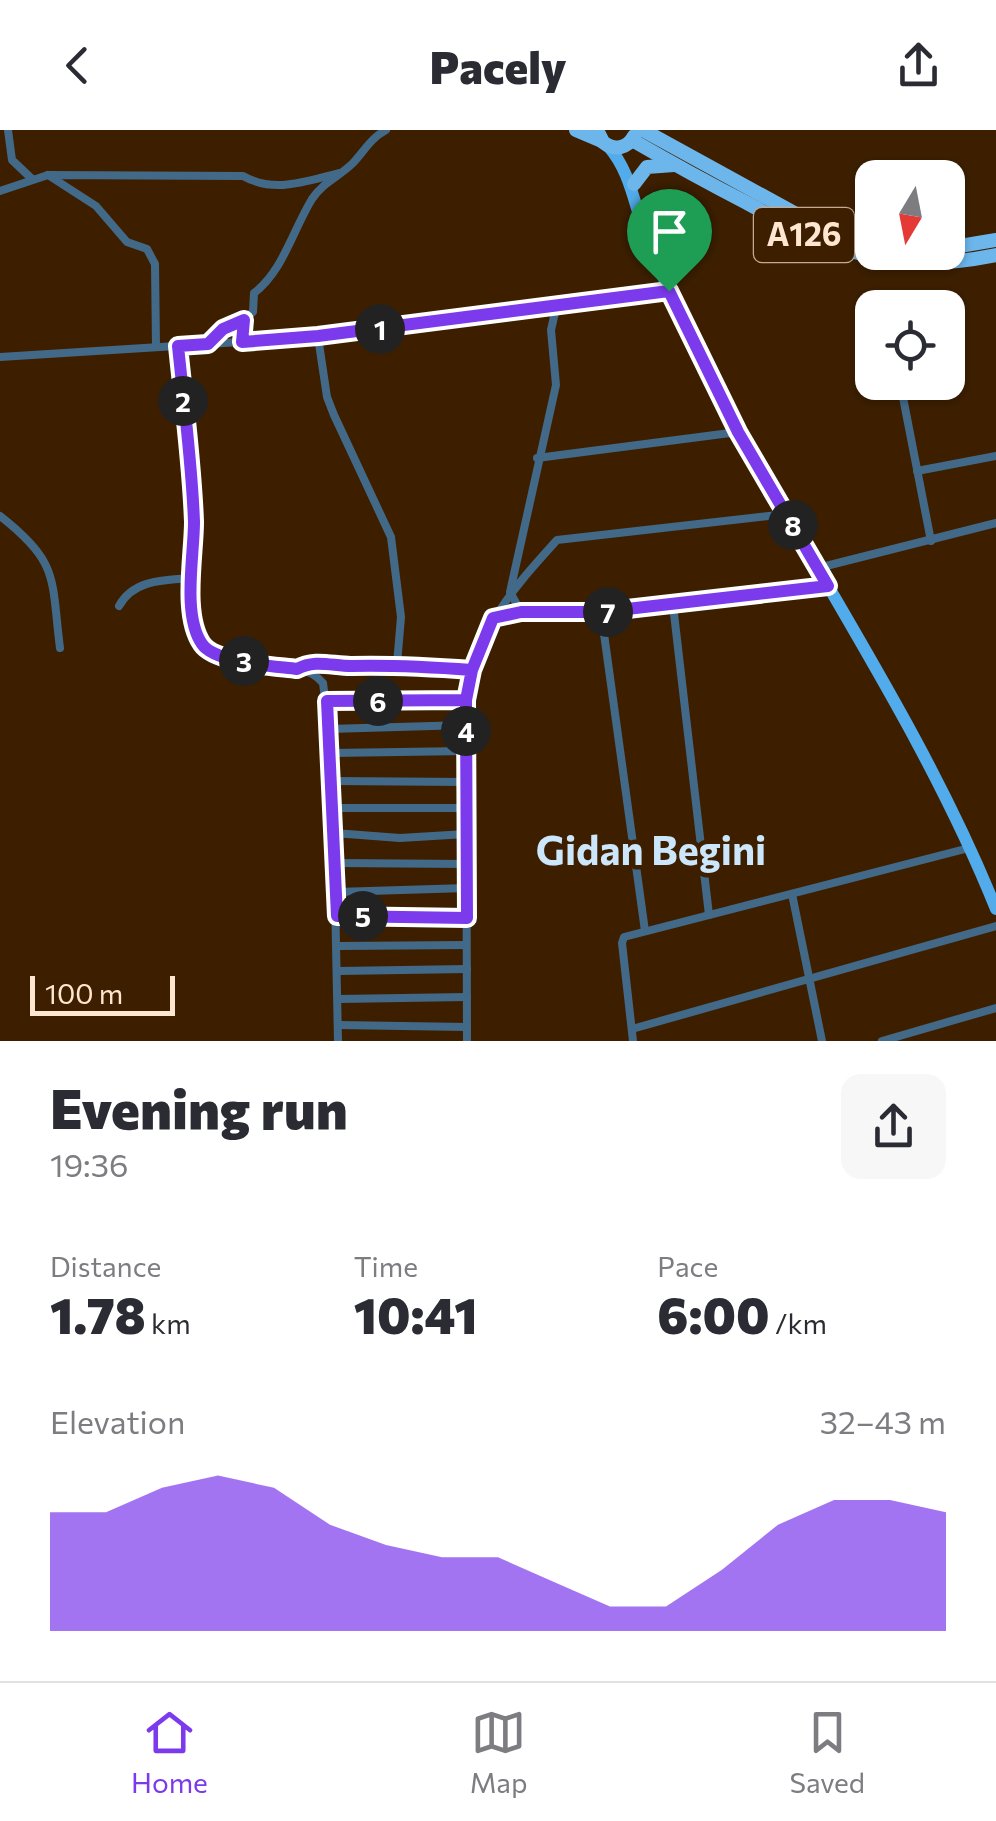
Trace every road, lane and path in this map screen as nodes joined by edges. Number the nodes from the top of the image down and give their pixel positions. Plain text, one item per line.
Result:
1 (8, 130) edge
2 (386, 130) edge
3 (576, 130) edge
4 (634, 136) edge
5 (602, 139) edge
6 (680, 167) junction
7 (340, 172) junction
8 (48, 175) junction
9 (32, 179) junction
10 (633, 188) junction
11 (0, 192) edge
12 (855, 238) edge
13 (996, 240) edge
14 (965, 245) edge
15 (996, 255) edge
16 (669, 291) junction
17 (556, 308) junction
18 (244, 320) junction
19 (318, 336) junction
20 (242, 342) junction
21 (208, 344) junction
22 (178, 346) junction
23 (156, 348) junction
24 (0, 357) edge
25 (904, 400) edge
26 (738, 432) junction
27 (996, 456) edge
28 (538, 458) junction
29 (918, 470) junction
30 (786, 514) junction
31 (0, 516) edge
32 (996, 523) edge
33 (932, 541) junction
34 (818, 568) junction
35 (190, 578) junction
36 (828, 586) junction
37 (510, 592) junction
38 (672, 605) junction
39 (119, 606) dead end
40 (521, 612) junction
41 (601, 612) junction
42 (493, 618) junction
43 (60, 648) dead end
44 (397, 664) junction
45 (297, 669) junction
46 (472, 670) junction
47 (466, 700) junction
48 (327, 701) junction
49 (466, 725) junction
50 (330, 729) junction
51 (466, 752) junction
52 (332, 753) junction
53 (332, 781) junction
54 (465, 782) junction
55 (333, 808) junction
56 (466, 808) junction
57 (334, 833) junction
58 (466, 834) junction
59 (970, 848) junction
60 (335, 863) junction
61 (467, 864) junction
62 (467, 888) junction
63 (336, 892) junction
64 (792, 894) junction
65 (996, 909) edge
66 (709, 915) junction
67 (337, 916) junction
68 (467, 918) junction
69 (996, 926) edge
70 (645, 931) junction
71 (466, 945) junction
72 (338, 946) junction
73 (467, 969) junction
74 (338, 971) junction
75 (808, 980) junction
76 (467, 997) junction
77 (338, 999) junction
78 (996, 1008) edge
79 (338, 1025) junction
80 (467, 1027) junction
81 (632, 1029) junction
82 (338, 1041) edge
83 (467, 1041) edge
84 (633, 1041) edge
85 (822, 1041) edge
86 (882, 1041) edge

1 - 9 street
2 - 7 street
3 - 5 highway
4 - 5 highway
4 - 6 highway, A126
4 - 10 main road
4 - 12 highway, A126
5 - 10 main road
6 - 10 highway
6 - 15 highway, A126
7 - 8 street
7 - 18 street
8 - 9 street
8 - 23 street
9 - 11 street
10 - 16 main road
13 - 14 highway
16 - 17 street
16 - 26 main road
17 - 19 street
17 - 28 street
18 - 20 street
18 - 21 street
19 - 20 street
19 - 44 street
20 - 21 street
21 - 22 street
22 - 23 street
22 - 35 street
23 - 24 street
25 - 29 street
26 - 28 street
26 - 30 main road
27 - 29 street
28 - 37 street
29 - 33 street
30 - 34 main road
30 - 37 street
31 - 43 street
32 - 33 street
33 - 34 street
34 - 36 main road
35 - 39 street
35 - 45 street
36 - 38 street
36 - 59 main road
37 - 40 street
37 - 42 street
38 - 41 street
38 - 66 street
40 - 41 street
40 - 42 street
41 - 70 street
42 - 46 street
44 - 45 street
44 - 46 street
45 - 48 street
46 - 47 street
47 - 48 street
47 - 49 street
48 - 50 street
49 - 50 street
49 - 51 street
50 - 52 street
51 - 52 street
51 - 54 street
52 - 53 street
53 - 54 street
53 - 55 street
54 - 56 street
55 - 56 street
55 - 57 street
56 - 58 street
57 - 58 street
57 - 60 street
58 - 61 street
59 - 64 street
59 - 65 main road
60 - 61 street
60 - 63 street
61 - 62 street
62 - 63 street
62 - 68 street
63 - 67 street
64 - 66 street
64 - 75 street
66 - 70 street
67 - 68 street
67 - 72 street
68 - 71 street
69 - 75 street
70 - 81 street
71 - 72 street
71 - 73 street
72 - 74 street
73 - 74 street
73 - 76 street
74 - 77 street
75 - 81 street
75 - 85 street
76 - 77 street
76 - 80 street
77 - 79 street
78 - 86 street
79 - 80 street
79 - 82 street
80 - 83 street
81 - 84 street

